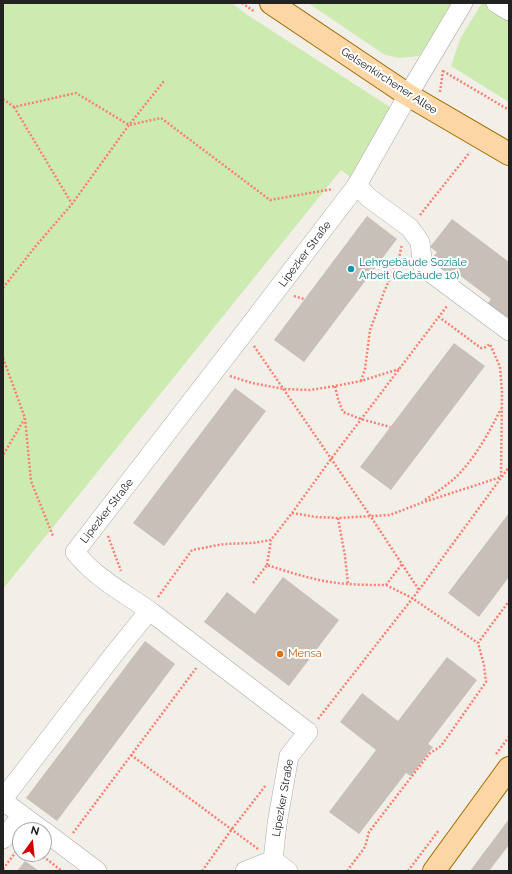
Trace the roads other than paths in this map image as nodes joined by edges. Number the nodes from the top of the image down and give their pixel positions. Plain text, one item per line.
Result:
1 (271, 3) edge
2 (463, 3) edge
3 (496, 3) edge
4 (509, 11) edge
5 (408, 95) junction
6 (509, 154) edge
7 (357, 185) junction
8 (509, 331) edge
9 (149, 611) junction
10 (509, 768) edge
11 (3, 800) edge
12 (22, 815) junction
13 (31, 822) edge
14 (52, 838) edge
15 (3, 839) edge
16 (280, 866) edge
17 (97, 871) edge
18 (245, 871) edge
19 (434, 871) edge

1 - 5 main road, Gelsenkirchener Allee
2 - 5 street
3 - 4 street
5 - 6 main road, Gelsenkirchener Allee
5 - 7 street
7 - 8 street
7 - 9 street, Lipezker Straße
9 - 11 street
9 - 16 street, Lipezker Straße
10 - 19 main road
11 - 12 street
12 - 13 street
12 - 15 street
14 - 17 street
16 - 18 street

